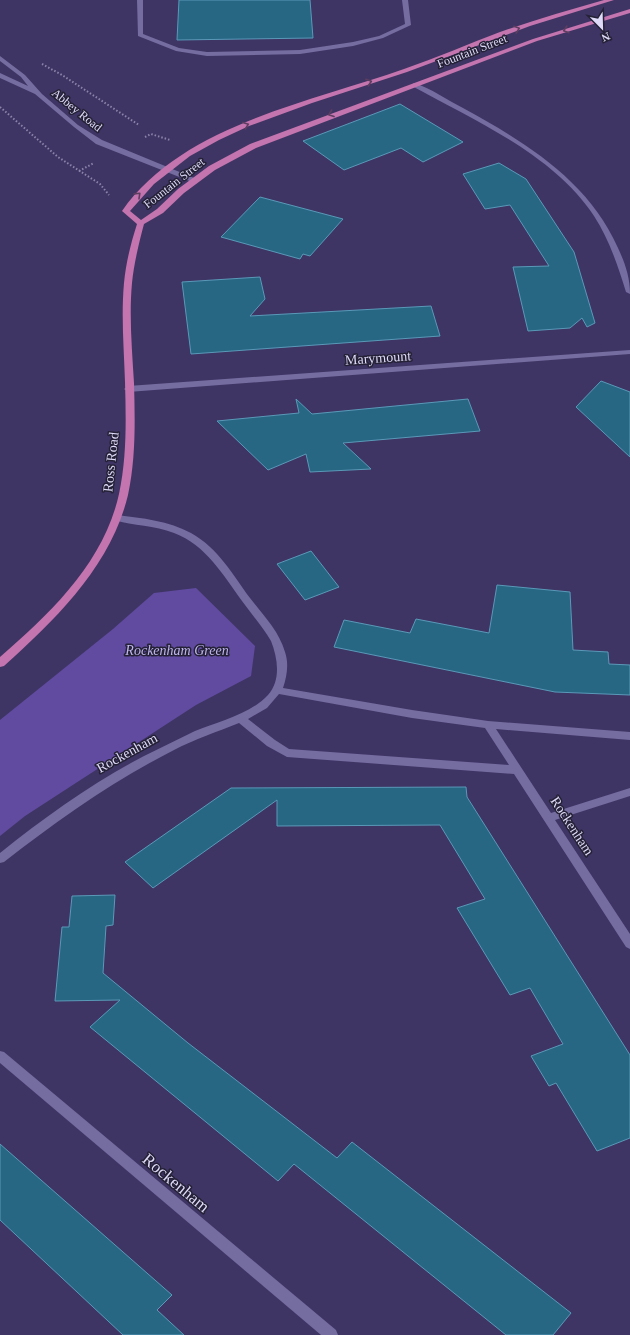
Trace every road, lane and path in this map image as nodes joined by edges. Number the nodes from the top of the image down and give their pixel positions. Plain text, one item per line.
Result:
1 (140, 0) edge
2 (405, 0) edge
3 (611, 0) edge
4 (630, 11) edge
5 (0, 58) edge
6 (41, 63) dead end
7 (0, 75) edge
8 (414, 85) junction
9 (40, 95) junction
10 (0, 107) edge
11 (139, 125) dead end
12 (151, 134) dead end
13 (174, 142) dead end
14 (86, 167) dead end
15 (168, 169) junction
16 (78, 171) junction
17 (195, 180) junction
18 (111, 199) dead end
19 (141, 222) junction
20 (630, 292) edge
21 (630, 352) edge
22 (128, 388) junction
23 (116, 518) junction
24 (0, 663) edge
25 (276, 690) junction
26 (239, 717) junction
27 (488, 725) junction
28 (630, 736) edge
29 (516, 770) junction
30 (630, 792) edge
31 (548, 818) junction
32 (0, 859) edge
33 (630, 944) edge
34 (0, 1056) edge
35 (331, 1335) edge

1 - 2 street
15 -> 3 main road, Fountain Street
4 -> 8 main road, Fountain Street
5 - 9 street, Abbey Road
6 - 11 path
7 - 9 street
8 -> 17 main road, Fountain Street
8 - 20 street
9 - 15 street, Abbey Road
10 - 16 path
12 - 13 path
14 - 16 path
15 - 17 street, Abbey Road
19 -> 15 main road, Fountain Street
16 - 18 path
17 - 19 main road, Fountain Street
19 - 22 main road, Ross Road
21 - 22 street, Marymount
22 - 23 main road, Ross Road
23 - 24 main road, Ross Road
23 - 25 street, Rockenham
25 - 26 street, Rockenham
25 - 27 street
26 - 29 street
26 - 32 street, Rockenham
27 - 28 street
27 - 29 street, Rockenham
29 - 31 street, Rockenham
30 - 31 street
31 - 33 street, Rockenham
34 - 35 street, Rockenham

